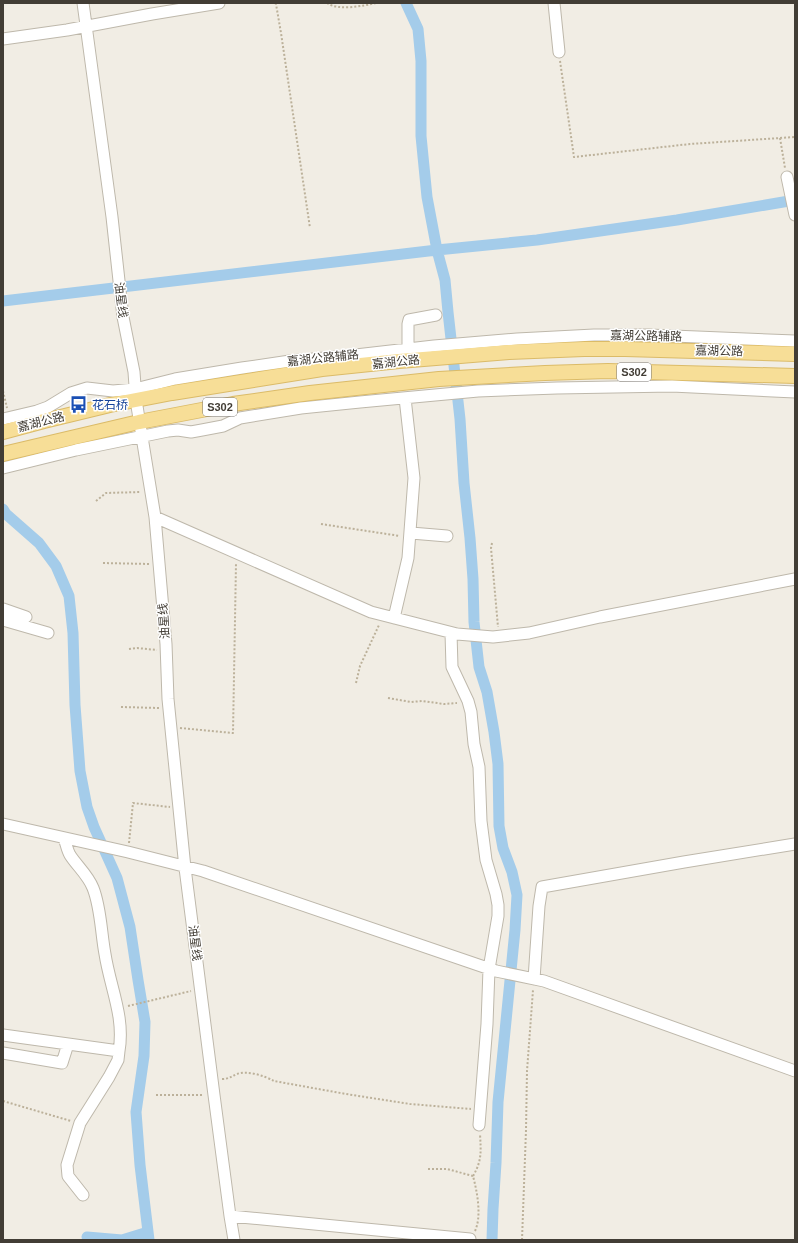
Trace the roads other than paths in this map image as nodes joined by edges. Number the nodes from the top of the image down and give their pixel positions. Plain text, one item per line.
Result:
1 (83, 3) edge
2 (219, 3) edge
3 (554, 3) edge
4 (86, 26) junction
5 (3, 39) edge
6 (559, 52) road end
7 (787, 177) road end
8 (795, 215) edge
9 (436, 316) dead end
10 (795, 341) edge
11 (408, 349) junction
12 (472, 349) junction
13 (434, 352) junction
14 (795, 354) edge
15 (795, 376) edge
16 (795, 392) edge
17 (136, 394) junction
18 (405, 398) junction
19 (5, 418) edge
20 (139, 422) junction
21 (3, 432) edge
22 (141, 437) junction
23 (4, 461) edge
24 (155, 517) junction
25 (411, 535) junction
26 (447, 536) dead end
27 (795, 579) edge
28 (3, 610) edge
29 (394, 618) junction
30 (21, 619) junction
31 (3, 620) edge
32 (48, 633) dead end
33 (454, 633) junction
34 (3, 824) edge
35 (64, 838) junction
36 (795, 844) edge
37 (185, 868) junction
38 (492, 970) junction
39 (530, 978) junction
40 (3, 1035) edge
41 (68, 1044) junction
42 (119, 1051) junction
43 (3, 1052) edge
44 (795, 1070) edge
45 (479, 1125) road end
46 (83, 1195) dead end
47 (230, 1216) junction
48 (470, 1239) edge
49 (234, 1240) edge

1 - 4 street, 油星线
2 - 4 street
3 - 6 street
4 - 5 street
4 - 17 street, 油星线
7 - 8 street
9 - 11 street
10 - 12 street, 嘉湖公路辅路
11 - 13 street, 嘉湖公路辅路
11 - 17 street, 嘉湖公路辅路
12 - 13 main road, 嘉湖公路 / S302
12 - 14 main road, 嘉湖公路 / S302
13 - 17 main road, 嘉湖公路 / S302
15 - 20 main road, 嘉湖公路 / S302
16 - 18 street
17 - 19 street, 嘉湖公路辅路
17 - 20 street, 油星线
17 - 21 main road, 嘉湖公路 / S302
18 - 22 street
18 - 25 street
20 - 22 street, 油星线
20 - 23 main road, 嘉湖公路 / S302
22 - 23 street
22 - 24 street, 油星线
24 - 29 street
24 - 37 street, 油星线
25 - 26 street
25 - 29 street
27 - 33 street
28 - 30 street
29 - 33 street
30 - 31 street
30 - 32 street
33 - 38 street
34 - 35 street
35 - 37 street
35 - 42 street
36 - 39 street
37 - 38 street
37 - 47 street, 油星线
38 - 39 street
38 - 45 street
39 - 44 street
40 - 41 street
41 - 42 street
41 - 43 street
42 - 46 street
47 - 48 street
47 - 49 street, 油星线

